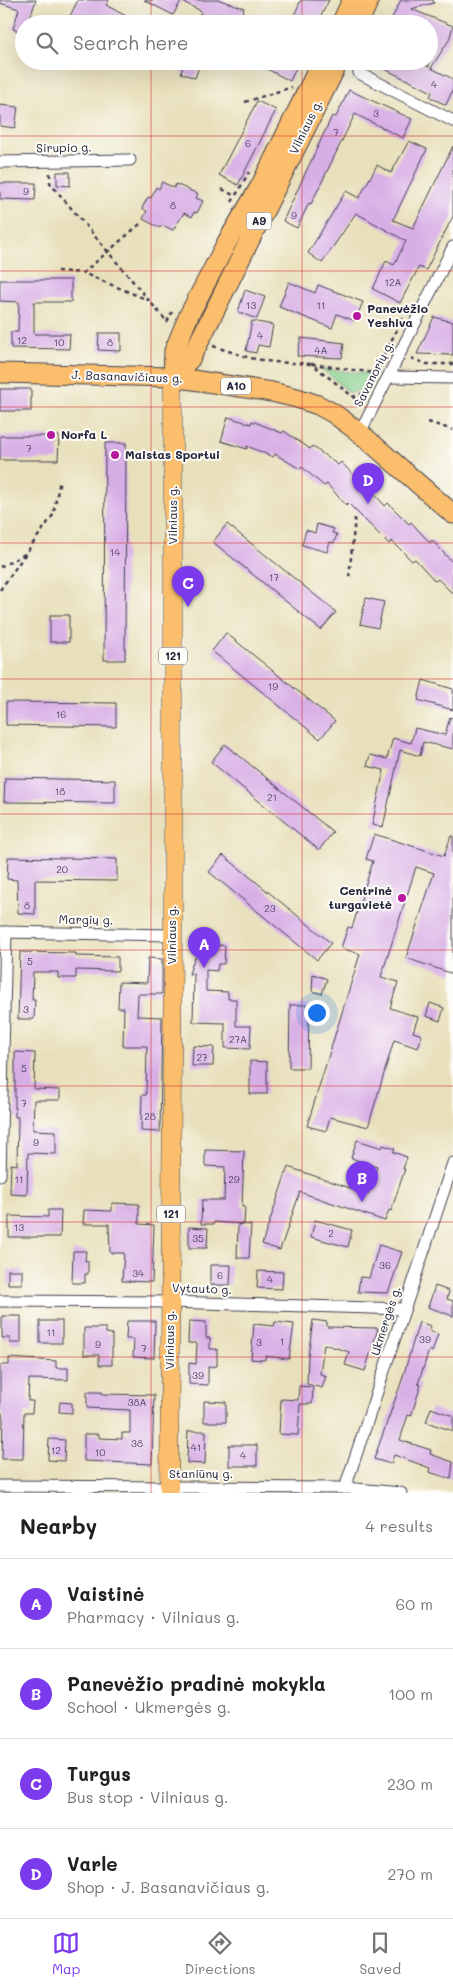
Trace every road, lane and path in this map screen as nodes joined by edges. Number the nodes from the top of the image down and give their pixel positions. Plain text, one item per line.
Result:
1 (352, 0) edge
2 (370, 0) edge
3 (345, 15) edge
4 (362, 15) edge
5 (318, 70) edge
6 (335, 70) edge
7 (359, 73) dead end
8 (296, 86) dead end
9 (245, 102) dead end
10 (453, 121) edge
11 (130, 160) dead end
12 (0, 162) edge
13 (50, 163) junction
14 (222, 189) dead end
15 (235, 196) dead end
16 (140, 224) dead end
17 (453, 247) edge
18 (108, 251) junction
19 (57, 271) dead end
20 (83, 273) junction
21 (150, 301) junction
22 (407, 310) dead end
23 (181, 332) junction
24 (199, 342) junction
25 (414, 358) dead end
26 (312, 364) junction
27 (453, 364) edge
28 (0, 373) edge
29 (375, 373) junction
30 (173, 377) junction
31 (389, 377) junction
32 (453, 378) edge
33 (352, 397) junction
34 (372, 410) junction
35 (428, 422) dead end
36 (453, 430) edge
37 (360, 433) junction
38 (60, 480) dead end
39 (453, 514) edge
40 (355, 518) dead end
41 (27, 553) junction
42 (0, 567) edge
43 (349, 577) dead end
44 (0, 590) edge
45 (3, 932) edge
46 (172, 935) junction
47 (453, 1164) edge
48 (0, 1175) edge
49 (0, 1300) edge
50 (170, 1302) junction
51 (404, 1309) junction
52 (0, 1486) edge
53 (345, 1488) junction
54 (169, 1490) edge
55 (401, 1493) edge

1 - 3 highway
2 - 4 highway
5 - 23 highway, Vilniaus g. / A9
6 - 24 highway, Vilniaus g. / A9
7 - 10 street
8 - 9 path
11 - 13 street, Sirupio g.
12 - 13 street, Sirupio g.
13 - 18 path
14 - 15 path
16 - 18 path
17 - 31 street, Savanorių g.
18 - 20 path
18 - 21 path
19 - 20 path
20 - 21 path
21 - 23 path
22 - 29 path
23 - 30 highway, Vilniaus g. / A9
24 - 26 path
24 - 30 highway, Vilniaus g. / A9
25 - 27 path
26 - 29 path
26 - 33 path
28 - 30 highway, J. Basanavičiaus g.
29 - 33 path
30 - 37 highway, J. Basanavičiaus g. / A10
30 - 46 main road, Vilniaus g. / 121
31 - 32 street
31 - 34 street, Savanorių g.
33 - 34 path
34 - 37 street, Savanorių g.
35 - 36 path
37 - 39 highway, J. Basanavičiaus g. / A10
38 - 41 path
40 - 43 path
41 - 42 path
41 - 44 path
45 - 46 street, Margių g.
45 - 48 street
46 - 50 main road, Vilniaus g. / 121
47 - 51 street, Ukmergės g.
49 - 50 street, Vytauto g.
50 - 51 street, Vytauto g.
50 - 54 main road, Vilniaus g. / 121
51 - 53 street, Ukmergės g.
52 - 54 street, Staniūnų g.
53 - 54 street, Staniūnų g.
53 - 55 street, Staniūnų g.

